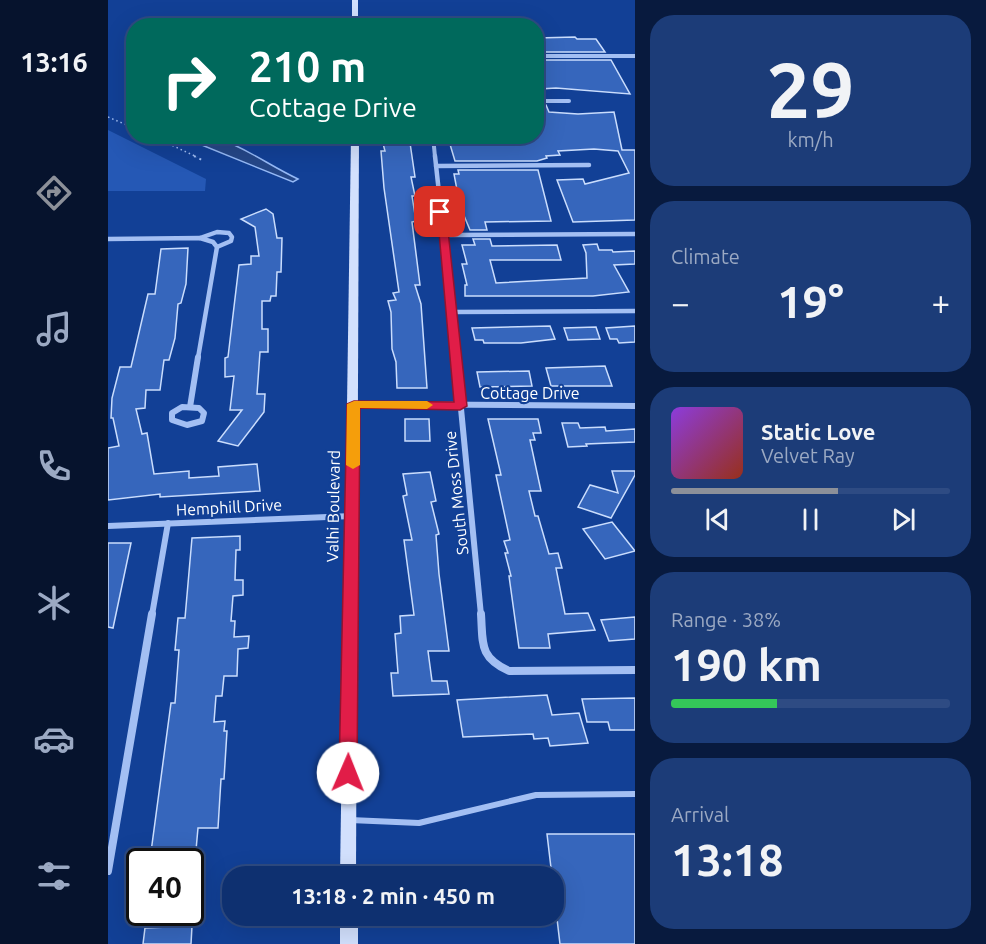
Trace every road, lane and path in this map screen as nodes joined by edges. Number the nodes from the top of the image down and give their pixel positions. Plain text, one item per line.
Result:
1 (355, 0) edge
2 (355, 18) edge
3 (544, 56) edge
4 (635, 56) edge
5 (544, 101) edge
6 (569, 101) dead end
7 (108, 117) edge
8 (126, 125) edge
9 (169, 144) edge
10 (355, 144) edge
11 (433, 144) edge
12 (204, 161) dead end
13 (589, 165) dead end
14 (436, 166) junction
15 (635, 234) edge
16 (443, 235) junction
17 (108, 238) edge
18 (200, 238) junction
19 (217, 247) junction
20 (635, 311) edge
21 (451, 312) junction
22 (354, 404) junction
23 (460, 406) junction
24 (635, 406) edge
25 (190, 407) junction
26 (352, 516) junction
27 (168, 523) junction
28 (108, 526) edge
29 (635, 670) edge
30 (635, 794) edge
31 (347, 820) junction
32 (348, 866) edge
33 (108, 871) edge
34 (349, 926) edge
35 (349, 944) edge

1 - 2 street
3 - 4 street
5 - 6 street
7 - 8 path
9 - 12 path
10 - 22 street, Valhi Boulevard
11 - 14 street, South Moss Drive
13 - 14 street
14 - 16 street, South Moss Drive
15 - 16 street
16 - 21 street, South Moss Drive
17 - 18 street
18 - 19 street
18 - 19 street
19 - 25 street
20 - 21 street
21 - 23 street, South Moss Drive
22 - 23 street, Cottage Drive
22 - 26 street, Valhi Boulevard
23 - 24 street, Cottage Drive
23 - 29 street, South Moss Drive
25 - 25 street
26 - 27 street, Hemphill Drive
26 - 31 street, Valhi Boulevard
27 - 28 street, Hemphill Drive
27 - 33 street
30 - 31 lane
31 - 32 street, Valhi Boulevard
34 - 35 street

